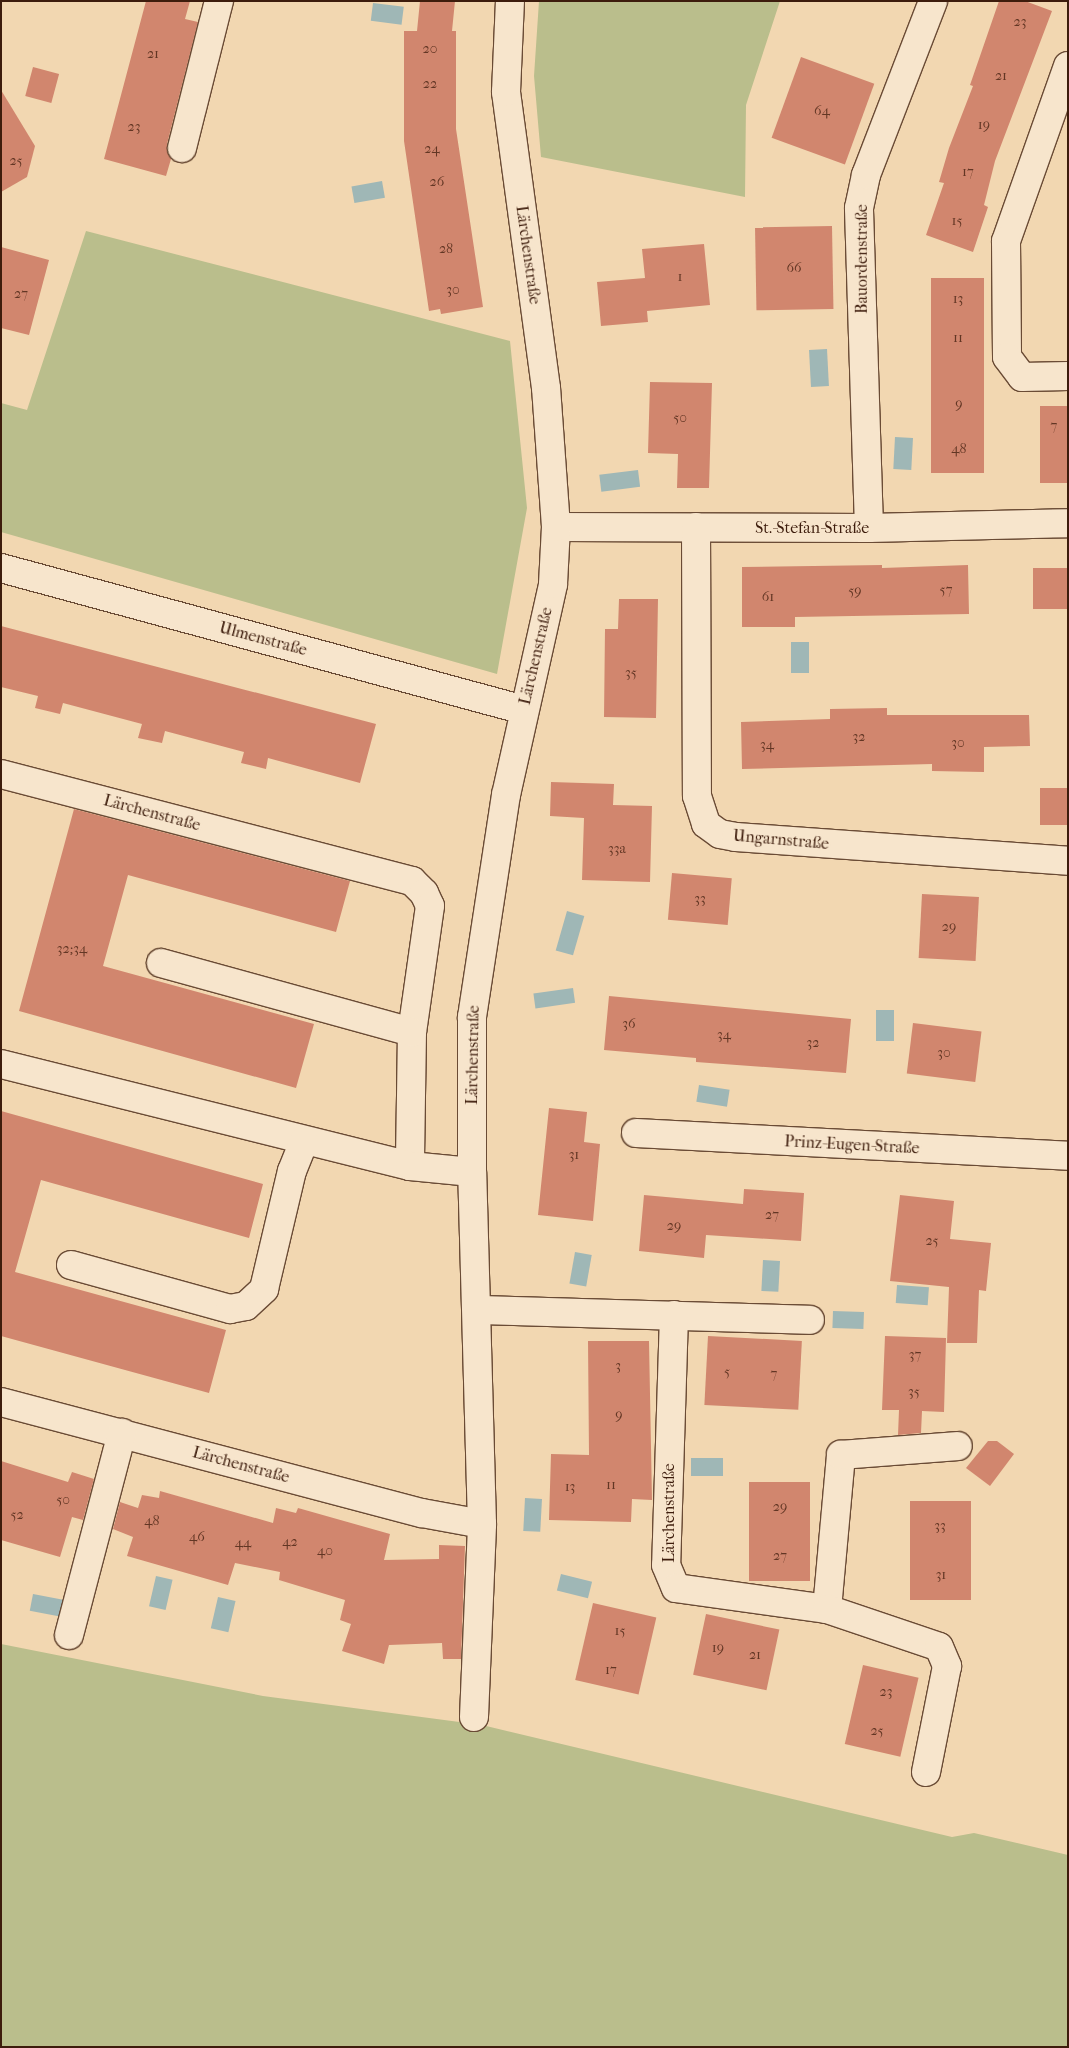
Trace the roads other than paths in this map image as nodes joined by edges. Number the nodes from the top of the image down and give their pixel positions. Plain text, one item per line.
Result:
1 (219, 1) edge
2 (510, 1) edge
3 (932, 1) edge
4 (1068, 66) edge
5 (182, 148) dead end
6 (1068, 376) edge
7 (1068, 523) edge
8 (556, 527) junction
9 (696, 527) junction
10 (869, 528) junction
11 (1, 568) edge
12 (524, 710) junction
13 (1, 774) edge
14 (1068, 861) edge
15 (161, 963) dead end
16 (412, 1032) junction
17 (1, 1064) edge
18 (636, 1133) dead end
19 (304, 1141) junction
20 (1068, 1156) edge
21 (410, 1166) junction
22 (472, 1172) junction
23 (71, 1265) dead end
24 (478, 1310) junction
25 (674, 1315) junction
26 (810, 1320) dead end
27 (1, 1402) edge
28 (122, 1434) junction
29 (958, 1446) dead end
30 (482, 1524) junction
31 (827, 1609) junction
32 (69, 1635) dead end
33 (474, 1717) dead end
34 (926, 1772) dead end

1 - 5 street
2 - 8 street, Lärchenstraße
3 - 10 street, Bauordenstraße
4 - 6 street
7 - 10 street, St.-Stefan-Straße
8 - 9 street, St.-Stefan-Straße
8 - 12 street, Lärchenstraße
9 - 10 street, St.-Stefan-Straße
9 - 14 street, Ungarnstraße
11 - 12 street, Ulmenstraße
12 - 22 street, Lärchenstraße
13 - 16 street, Lärchenstraße
15 - 16 street
16 - 21 street, Lärchenstraße
17 - 19 street
18 - 20 street, Prinz-Eugen-Straße
19 - 21 street
19 - 23 street
21 - 22 street
22 - 24 street, Lärchenstraße
24 - 25 street
24 - 30 street, Lärchenstraße
25 - 26 street
25 - 31 street, Lärchenstraße
27 - 28 street, Lärchenstraße
28 - 30 street, Lärchenstraße
28 - 32 street
29 - 31 street
30 - 33 street, Lärchenstraße
31 - 34 street, Lärchenstraße

